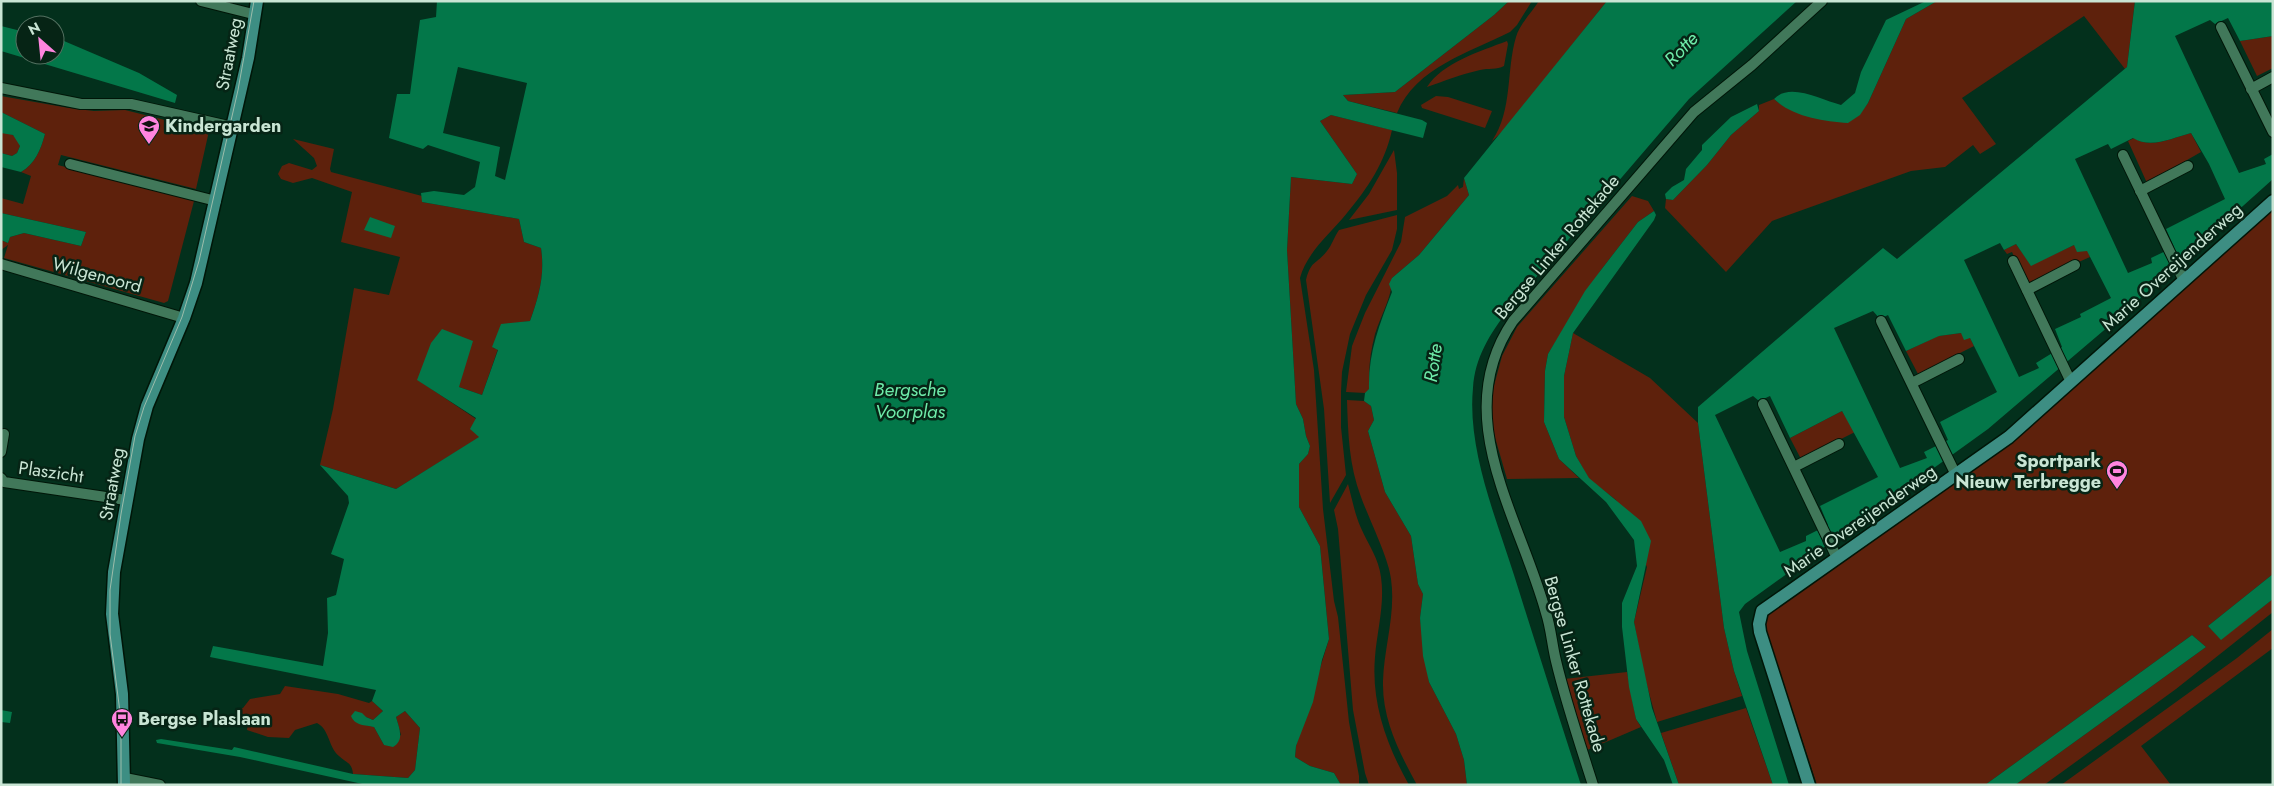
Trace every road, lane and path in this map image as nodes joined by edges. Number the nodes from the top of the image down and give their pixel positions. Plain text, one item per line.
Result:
1 (200, 1) edge
2 (257, 1) edge
3 (1822, 1) edge
4 (254, 17) junction
5 (2221, 27) dead end
6 (2273, 77) edge
7 (1, 88) edge
8 (2251, 89) junction
9 (233, 127) junction
10 (2273, 132) edge
11 (2122, 155) dead end
12 (70, 164) dead end
13 (2188, 166) dead end
14 (2140, 191) junction
15 (216, 201) junction
16 (2273, 201) edge
17 (2013, 260) dead end
18 (1, 264) edge
19 (2075, 265) dead end
20 (2184, 281) junction
21 (2027, 290) junction
22 (184, 318) junction
23 (1881, 321) dead end
24 (1959, 359) dead end
25 (2071, 382) junction
26 (1912, 383) junction
27 (1763, 404) dead end
28 (4, 434) dead end
29 (1839, 444) dead end
30 (1, 452) edge
31 (1794, 467) junction
32 (1954, 469) junction
33 (1, 478) edge
34 (126, 500) junction
35 (1837, 558) junction
36 (125, 781) edge
37 (160, 785) edge
38 (1593, 785) edge
39 (1810, 785) edge

1 - 4 street
2 - 4 street, Straatweg
3 - 38 street, Bergse Linker Rottekade
4 - 9 street, Straatweg
5 - 8 street
6 - 8 street
7 - 9 street
8 - 10 street
9 - 15 street, Straatweg
11 - 14 street
12 - 15 street
13 - 14 street
14 - 20 street
15 - 22 street, Straatweg
16 - 20 street, Marie Overeijenderweg
17 - 21 street
18 - 22 street, Wilgenoord
19 - 21 street
20 - 25 street, Marie Overeijenderweg
21 - 25 street
22 - 34 street, Straatweg
23 - 26 street
24 - 26 street
25 - 32 street, Marie Overeijenderweg
26 - 32 street
27 - 31 street
28 - 30 street, Plaszicht
29 - 31 street
31 - 35 street
32 - 35 street, Marie Overeijenderweg
33 - 34 street, Plaszicht
34 - 36 street, Straatweg
35 - 39 street, Marie Overeijenderweg
36 - 37 street

